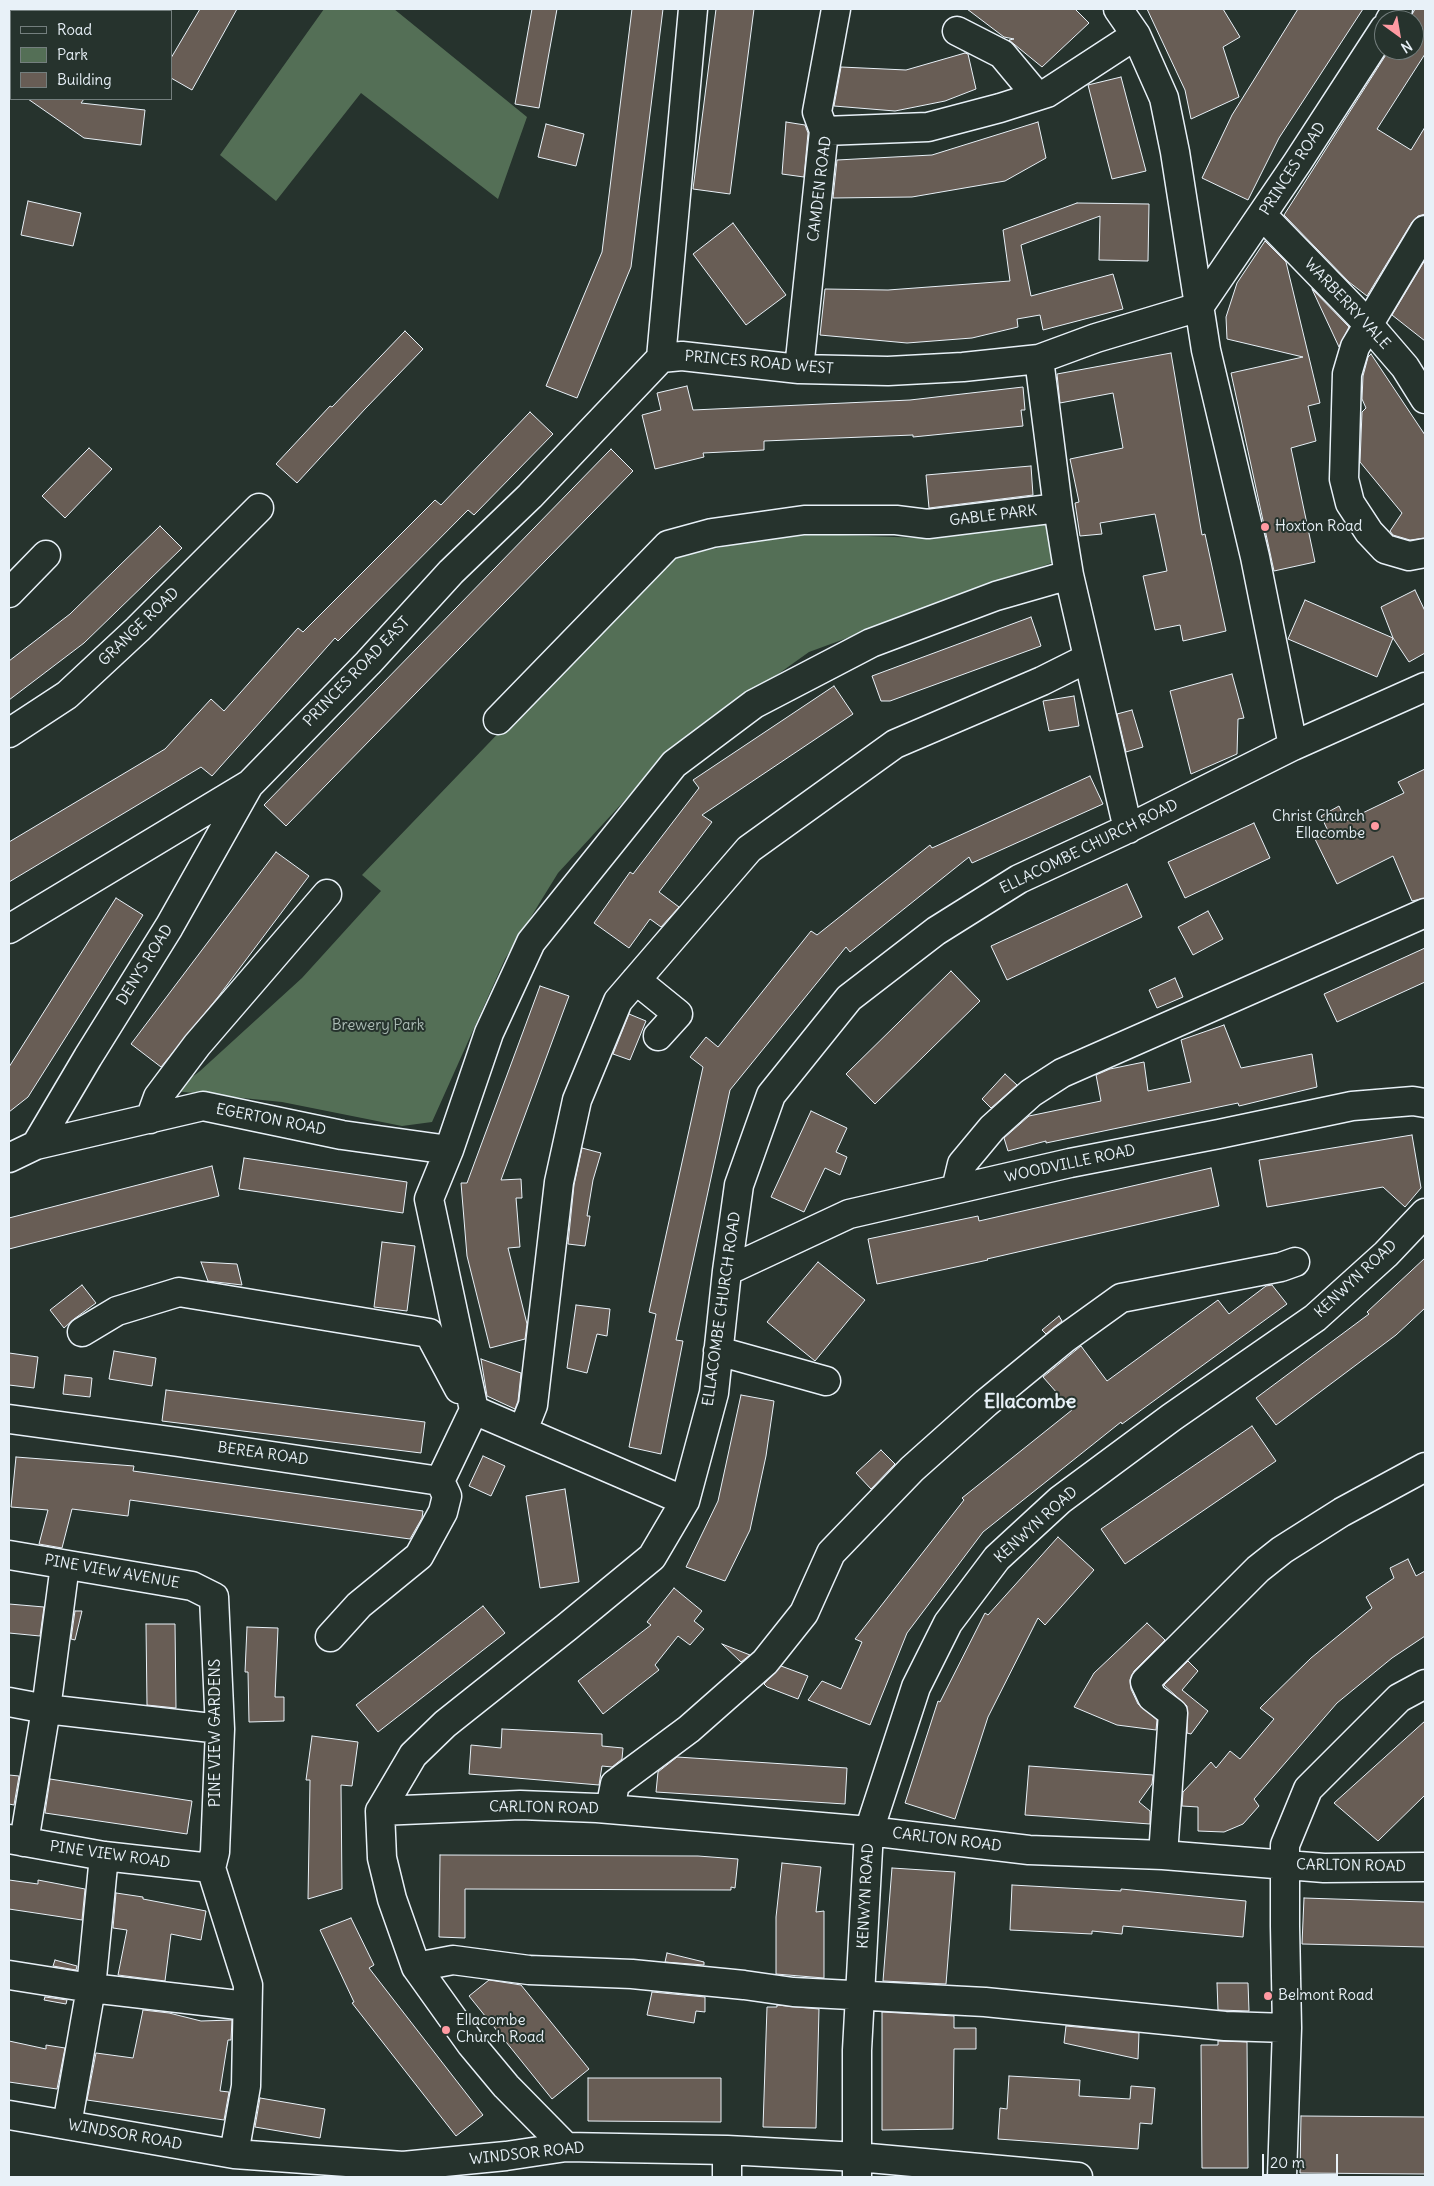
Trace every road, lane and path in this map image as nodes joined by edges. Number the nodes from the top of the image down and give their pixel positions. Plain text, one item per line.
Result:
1 (693, 9) edge
2 (836, 9) edge
3 (1118, 9) edge
4 (956, 31) dead end
5 (1136, 35) junction
6 (1374, 44) edge
7 (1037, 96) junction
8 (824, 131) junction
9 (1262, 215) junction
10 (1425, 230) edge
11 (1199, 307) junction
12 (1368, 324) junction
13 (661, 358) junction
14 (1039, 359) junction
15 (800, 369) junction
16 (1425, 399) edge
17 (259, 508) dead end
18 (1058, 508) junction
19 (1425, 552) edge
20 (46, 555) dead end
21 (1069, 576) junction
22 (9, 594) edge
23 (1088, 658) junction
24 (1425, 687) edge
25 (498, 720) dead end
26 (9, 733) edge
27 (1293, 746) junction
28 (250, 784) junction
29 (1128, 829) junction
30 (327, 894) dead end
31 (1425, 912) edge
32 (9, 929) edge
33 (636, 980) junction
34 (658, 1036) dead end
35 (1421, 1099) edge
36 (150, 1119) junction
37 (36, 1145) junction
38 (449, 1150) junction
39 (9, 1158) edge
40 (956, 1189) junction
41 (1425, 1213) edge
42 (1295, 1262) dead end
43 (727, 1271) junction
44 (82, 1332) dead end
45 (718, 1351) junction
46 (826, 1380) dead end
47 (472, 1403) junction
48 (9, 1420) edge
49 (523, 1430) junction
50 (1425, 1467) edge
51 (440, 1481) junction
52 (686, 1501) junction
53 (9, 1555) edge
54 (65, 1565) junction
55 (214, 1597) joint
56 (330, 1637) dead end
57 (1425, 1684) edge
58 (9, 1702) edge
59 (46, 1709) junction
60 (220, 1729) junction
61 (610, 1810) junction
62 (380, 1811) junction
63 (869, 1831) junction
64 (17, 1841) edge
65 (1163, 1855) junction
66 (104, 1856) junction
67 (1285, 1865) junction
68 (1425, 1867) edge
69 (211, 1868) junction
70 (416, 1967) junction
71 (9, 1975) edge
72 (90, 1988) junction
73 (860, 1995) junction
74 (247, 2006) junction
75 (1287, 2028) junction
76 (9, 2115) edge
77 (67, 2125) junction
78 (566, 2147) junction
79 (727, 2150) junction
80 (234, 2154) junction
81 (858, 2167) edge
82 (977, 2173) edge
83 (727, 2177) edge
84 (1078, 2177) edge
85 (1282, 2177) edge

1 - 13 street
2 - 8 street
3 - 5 street
4 - 7 street
5 - 7 street, CAMDEN ROAD
5 - 11 street
6 - 9 street, PRINCES ROAD
7 - 8 street, CAMDEN ROAD
8 - 15 street, CAMDEN ROAD
9 - 11 street, PRINCES ROAD
9 - 12 street, WARBERRY VALE
10 - 12 street
11 - 14 street, PRINCES ROAD WEST
11 - 27 street
12 - 16 street, WARBERRY VALE
12 - 19 street
13 - 15 street, PRINCES ROAD WEST
13 - 28 street, PRINCES ROAD EAST
14 - 15 street, PRINCES ROAD WEST
14 - 18 street
17 - 26 street, GRANGE ROAD
18 - 21 street
18 - 25 street, GABLE PARK
20 - 22 street
21 - 23 street
21 - 38 street
23 - 29 street
23 - 33 street
24 - 27 street, ELLACOMBE CHURCH ROAD
27 - 29 street, ELLACOMBE CHURCH ROAD
28 - 32 street, PRINCES ROAD EAST
28 - 37 street, DENYS ROAD
29 - 43 street, ELLACOMBE CHURCH ROAD
30 - 36 street
31 - 40 street
33 - 34 street
33 - 49 street
35 - 40 street, WOODVILLE ROAD
36 - 37 street, EGERTON ROAD
36 - 38 street, EGERTON ROAD
37 - 39 street, EGERTON ROAD
38 - 47 street
40 - 43 street, WOODVILLE ROAD
41 - 63 street, KENWYN ROAD
42 - 61 street
43 - 45 street, ELLACOMBE CHURCH ROAD
44 - 47 street
45 - 46 street
45 - 52 street, ELLACOMBE CHURCH ROAD
47 - 49 street
47 - 51 street
48 - 51 street, BEREA ROAD
49 - 52 street
50 - 65 street
51 - 56 street
52 - 62 street, ELLACOMBE CHURCH ROAD
53 - 54 street, PINE VIEW AVENUE
54 - 55 street, PINE VIEW AVENUE
54 - 59 street
55 - 60 street, PINE VIEW GARDENS
57 - 67 street
58 - 59 street
59 - 60 street
59 - 64 street
60 - 69 street, PINE VIEW GARDENS
61 - 62 street, CARLTON ROAD
61 - 63 street, CARLTON ROAD
62 - 70 street
63 - 65 street, CARLTON ROAD
63 - 73 street, KENWYN ROAD
64 - 66 street, PINE VIEW ROAD
65 - 67 street, CARLTON ROAD
66 - 69 street, PINE VIEW ROAD
66 - 72 street
67 - 68 street, CARLTON ROAD
67 - 75 street
69 - 74 street
70 - 73 street
70 - 78 street
71 - 72 street
72 - 74 street
72 - 77 street
73 - 75 street
73 - 81 street, KENWYN ROAD
74 - 80 street
75 - 85 street
76 - 77 street, WINDSOR ROAD
77 - 80 street, WINDSOR ROAD
78 - 79 street, WINDSOR ROAD
78 - 80 street, WINDSOR ROAD
79 - 81 street, WINDSOR ROAD
79 - 83 street
81 - 82 street, WINDSOR ROAD
82 - 84 street, WINDSOR ROAD

